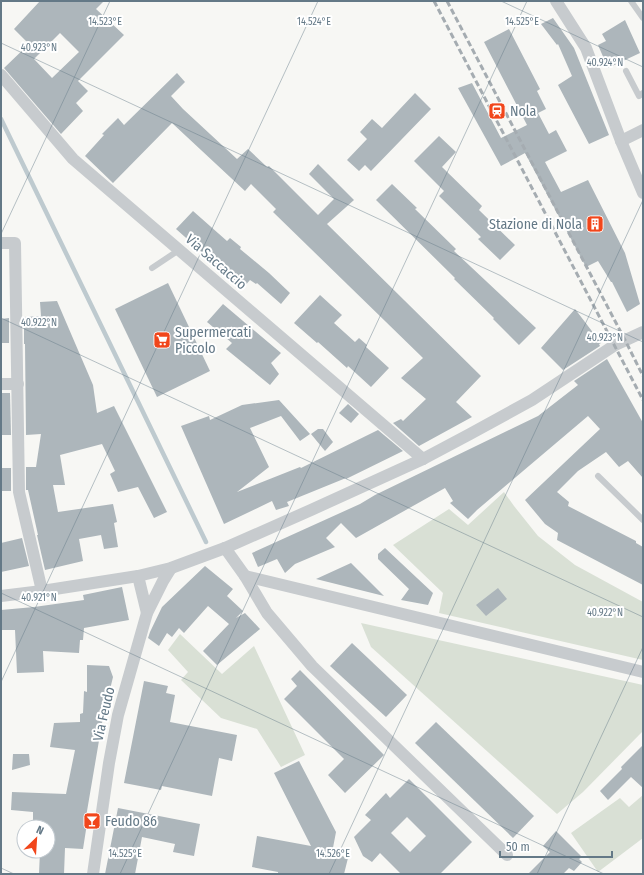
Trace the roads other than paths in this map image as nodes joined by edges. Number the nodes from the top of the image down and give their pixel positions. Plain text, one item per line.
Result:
1 (556, 1) edge
2 (631, 1) edge
3 (643, 18) edge
4 (626, 71) dead end
5 (1, 75) edge
6 (643, 93) edge
7 (643, 130) edge
8 (621, 141) junction
9 (643, 194) edge
10 (1, 243) edge
11 (179, 250) junction
12 (152, 268) dead end
13 (643, 332) edge
14 (1, 384) edge
15 (18, 384) junction
16 (423, 459) junction
17 (598, 476) dead end
18 (643, 520) edge
19 (225, 548) junction
20 (171, 568) junction
21 (138, 576) junction
22 (245, 576) junction
23 (42, 591) junction
24 (1, 596) edge
25 (147, 613) junction
26 (643, 672) edge
27 (507, 855) dead end
28 (93, 874) edge

1 - 8 street
2 - 3 lane
4 - 6 lane
5 - 11 street, Via Saccaccio
7 - 8 street
8 - 9 street
10 - 15 street
11 - 12 lane
11 - 16 street, Via Saccaccio
13 - 16 street
14 - 15 street
15 - 23 street
16 - 19 street
17 - 18 lane
19 - 20 street
19 - 22 street
20 - 21 street
20 - 25 street, Via Feudo
21 - 23 street
21 - 25 street
22 - 26 street
22 - 27 street
23 - 24 street
25 - 28 street, Via Feudo

